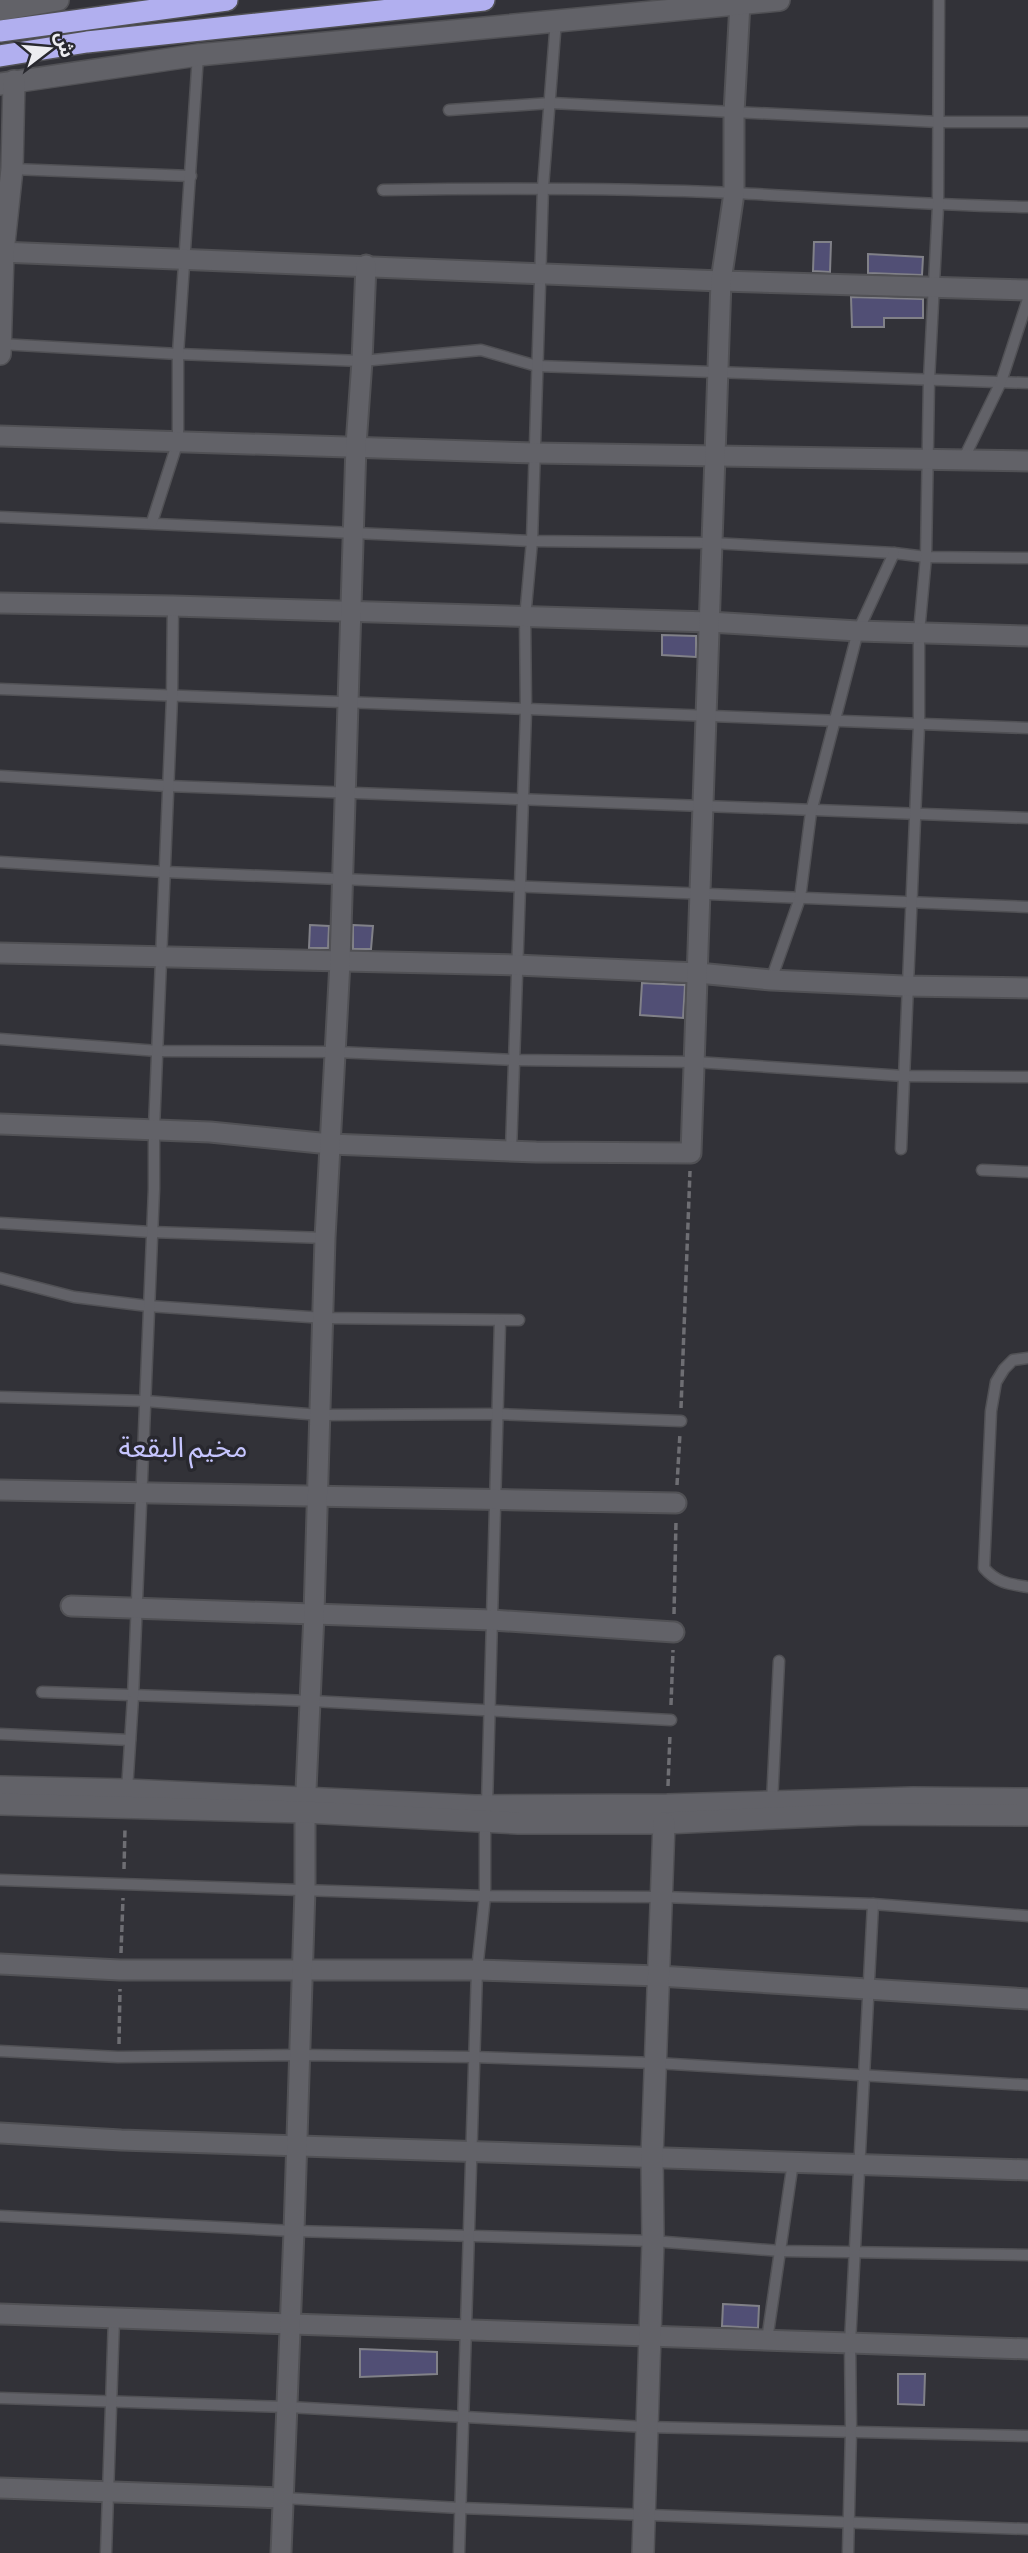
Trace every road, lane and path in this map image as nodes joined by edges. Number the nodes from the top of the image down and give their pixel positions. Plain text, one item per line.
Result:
1 (58, 0) edge
2 (227, 0) edge
3 (484, 0) edge
4 (779, 0) edge
5 (939, 0) edge
6 (740, 3) junction
7 (0, 10) edge
8 (555, 20) junction
9 (0, 31) edge
10 (198, 55) junction
11 (0, 56) edge
12 (7, 82) edge
13 (551, 103) junction
14 (449, 110) dead end
15 (734, 113) junction
16 (939, 122) junction
17 (1028, 122) edge
18 (12, 169) junction
19 (191, 176) junction
20 (543, 187) junction
21 (383, 190) dead end
22 (734, 193) junction
23 (938, 206) junction
24 (1028, 207) edge
25 (2, 252) edge
26 (184, 261) junction
27 (366, 265) junction
28 (541, 272) junction
29 (721, 281) junction
30 (933, 288) junction
31 (1028, 290) edge
32 (1028, 299) edge
33 (0, 344) edge
34 (0, 354) edge
35 (178, 355) junction
36 (362, 361) junction
37 (537, 366) junction
38 (718, 372) junction
39 (929, 380) junction
40 (1001, 382) junction
41 (1028, 383) edge
42 (0, 436) edge
43 (178, 441) junction
44 (356, 446) junction
45 (534, 453) junction
46 (715, 454) junction
47 (929, 457) junction
48 (963, 460) junction
49 (1028, 461) edge
50 (0, 517) edge
51 (152, 522) junction
52 (353, 533) junction
53 (531, 541) junction
54 (712, 543) junction
55 (894, 553) junction
56 (926, 557) junction
57 (1028, 558) edge
58 (0, 603) edge
59 (173, 606) junction
60 (351, 612) junction
61 (525, 618) junction
62 (709, 622) junction
63 (858, 631) junction
64 (919, 632) junction
65 (1028, 636) edge
66 (0, 689) edge
67 (172, 697) junction
68 (348, 703) junction
69 (526, 710) junction
70 (707, 717) junction
71 (835, 722) junction
72 (919, 725) junction
73 (1028, 727) edge
74 (0, 776) edge
75 (168, 786) junction
76 (345, 791) junction
77 (523, 799) junction
78 (703, 807) junction
79 (811, 812) junction
80 (915, 816) junction
81 (1028, 818) edge
82 (0, 862) edge
83 (165, 872) junction
84 (343, 878) junction
85 (520, 886) junction
86 (701, 894) junction
87 (800, 898) junction
88 (911, 903) junction
89 (1028, 907) edge
90 (0, 953) edge
91 (162, 958) junction
92 (341, 961) junction
93 (516, 965) junction
94 (698, 973) junction
95 (771, 980) junction
96 (909, 986) junction
97 (1028, 988) edge
98 (0, 1039) edge
99 (158, 1051) junction
100 (336, 1052) junction
101 (514, 1060) junction
102 (696, 1062) junction
103 (904, 1076) junction
104 (1028, 1077) edge
105 (0, 1124) edge
106 (154, 1128) junction
107 (330, 1144) junction
108 (901, 1149) dead end
109 (511, 1151) junction
110 (691, 1153) junction
111 (982, 1170) dead end
112 (1028, 1172) edge
113 (0, 1223) edge
114 (151, 1232) junction
115 (325, 1238) junction
116 (0, 1278) edge
117 (148, 1306) junction
118 (324, 1318) junction
119 (519, 1320) dead end
120 (500, 1321) junction
121 (1028, 1358) edge
122 (0, 1397) edge
123 (145, 1401) junction
124 (498, 1414) junction
125 (320, 1415) junction
126 (681, 1421) junction
127 (0, 1490) edge
128 (141, 1492) junction
129 (316, 1496) junction
130 (496, 1500) junction
131 (676, 1503) junction
132 (1028, 1587) edge
133 (71, 1606) dead end
134 (137, 1608) junction
135 (314, 1614) junction
136 (492, 1620) junction
137 (674, 1632) junction
138 (779, 1661) dead end
139 (42, 1692) dead end
140 (133, 1696) junction
141 (311, 1701) junction
142 (489, 1710) junction
143 (671, 1720) junction
144 (0, 1734) edge
145 (130, 1740) junction
146 (0, 1787) edge
147 (127, 1790) junction
148 (1028, 1799) edge
149 (772, 1802) junction
150 (0, 1804) edge
151 (305, 1804) junction
152 (486, 1814) junction
153 (666, 1814) junction
154 (1028, 1815) edge
155 (0, 1880) edge
156 (305, 1889) junction
157 (485, 1896) junction
158 (663, 1897) junction
159 (873, 1904) junction
160 (1028, 1916) edge
161 (0, 1964) edge
162 (303, 1969) junction
163 (477, 1970) junction
164 (659, 1976) junction
165 (867, 1988) junction
166 (1028, 1999) edge
167 (0, 2051) edge
168 (300, 2055) junction
169 (474, 2057) junction
170 (656, 2063) junction
171 (862, 2074) junction
172 (1028, 2085) edge
173 (0, 2133) edge
174 (297, 2146) junction
175 (471, 2151) junction
176 (652, 2157) junction
177 (793, 2162) junction
178 (858, 2164) junction
179 (1028, 2170) edge
180 (0, 2216) edge
181 (294, 2231) junction
182 (468, 2235) junction
183 (653, 2241) junction
184 (781, 2251) junction
185 (855, 2252) junction
186 (1028, 2255) edge
187 (0, 2314) edge
188 (114, 2318) junction
189 (291, 2324) junction
190 (467, 2330) junction
191 (649, 2336) junction
192 (766, 2340) junction
193 (850, 2343) junction
194 (1028, 2349) edge
195 (0, 2398) edge
196 (111, 2400) junction
197 (288, 2407) junction
198 (464, 2418) junction
199 (646, 2427) junction
200 (851, 2431) junction
201 (1028, 2436) edge
202 (0, 2488) edge
203 (108, 2493) junction
204 (283, 2498) junction
205 (460, 2508) junction
206 (643, 2515) junction
207 (849, 2524) junction
208 (1028, 2529) edge
209 (106, 2553) edge
210 (281, 2553) edge
211 (459, 2553) edge
212 (643, 2553) edge
213 (848, 2553) edge

1 - 7 street
2 - 9 highway
3 - 11 highway
4 - 6 street
5 - 16 lane
6 - 8 street
6 - 15 street
8 - 10 street
8 - 13 lane
10 - 12 street
10 - 19 lane
12 - 18 street
13 - 14 lane
13 - 15 lane
13 - 20 lane
15 - 16 lane
15 - 22 street
16 - 17 lane
16 - 23 lane
18 - 19 lane
18 - 25 street
19 - 26 lane
20 - 21 lane
20 - 22 lane
20 - 28 lane
22 - 23 lane
22 - 29 street
23 - 24 lane
23 - 30 lane
25 - 26 street
25 - 33 street
26 - 27 street
26 - 35 lane
27 - 28 street
27 - 36 street
28 - 29 street
28 - 37 lane
29 - 30 street
29 - 38 street
30 - 31 street
30 - 39 lane
32 - 40 lane
33 - 34 street
33 - 35 lane
35 - 36 lane
35 - 43 lane
36 - 37 lane
36 - 44 street
37 - 38 lane
37 - 45 lane
38 - 39 lane
38 - 46 street
39 - 40 lane
39 - 47 lane
40 - 41 lane
40 - 48 lane
42 - 43 street
43 - 44 street
43 - 51 lane
44 - 45 street
44 - 52 street
45 - 46 street
45 - 53 lane
46 - 47 street
46 - 54 street
47 - 48 street
47 - 56 lane
48 - 49 street
50 - 51 lane
51 - 52 lane
52 - 53 lane
52 - 60 street
53 - 54 lane
53 - 61 lane
54 - 55 lane
54 - 62 street
55 - 56 lane
55 - 63 lane
56 - 57 lane
56 - 64 lane
58 - 59 street
59 - 60 street
59 - 67 lane
60 - 61 street
60 - 68 street
61 - 62 street
61 - 69 lane
62 - 63 street
62 - 70 street
63 - 64 street
63 - 71 lane
64 - 65 street
64 - 72 lane
66 - 67 lane
67 - 68 lane
67 - 75 lane
68 - 69 lane
68 - 76 street
69 - 70 lane
69 - 77 lane
70 - 71 lane
70 - 78 street
71 - 72 lane
71 - 79 lane
72 - 73 lane
72 - 80 lane
74 - 75 lane
75 - 76 lane
75 - 83 lane
76 - 77 lane
76 - 84 street
77 - 78 lane
77 - 85 lane
78 - 79 lane
78 - 86 street
79 - 80 lane
79 - 87 lane
80 - 81 lane
80 - 88 lane
82 - 83 lane
83 - 84 lane
83 - 91 lane
84 - 85 lane
84 - 92 street
85 - 86 lane
85 - 93 lane
86 - 87 lane
86 - 94 street
87 - 88 lane
87 - 95 lane
88 - 89 lane
88 - 96 lane
90 - 91 street
91 - 92 street
91 - 99 lane
92 - 93 street
92 - 100 street
93 - 94 street
93 - 101 lane
94 - 95 street
94 - 102 street
95 - 96 street
96 - 97 street
96 - 103 lane
98 - 99 lane
99 - 100 lane
99 - 106 lane
100 - 101 lane
100 - 107 street
101 - 102 lane
101 - 109 lane
102 - 103 lane
102 - 110 street
103 - 104 lane
103 - 108 lane
105 - 106 street
106 - 107 street
106 - 114 lane
107 - 109 street
107 - 115 street
109 - 110 street
110 - 126 path
111 - 112 lane
113 - 114 lane
114 - 115 lane
114 - 117 lane
115 - 118 street
116 - 117 lane
117 - 118 lane
117 - 123 lane
118 - 120 lane
118 - 125 street
119 - 120 lane
120 - 124 lane
121 - 132 lane
122 - 123 lane
123 - 125 lane
123 - 128 lane
124 - 125 lane
124 - 126 lane
124 - 130 lane
125 - 129 street
126 - 131 path
127 - 128 street
128 - 129 street
128 - 134 lane
129 - 130 street
129 - 135 street
130 - 131 street
130 - 136 lane
131 - 137 path
133 - 134 street
134 - 135 street
134 - 140 lane
135 - 136 street
135 - 141 street
136 - 137 street
136 - 142 lane
137 - 143 path
138 - 149 lane
139 - 140 lane
140 - 141 lane
140 - 145 lane
141 - 142 lane
141 - 151 street
142 - 143 lane
142 - 152 lane
143 - 153 path
144 - 145 lane
145 - 147 lane
146 - 147 street
147 - 151 street
148 - 149 street
149 - 153 street
150 - 151 street
151 - 152 street
151 - 156 street
152 - 153 street
152 - 157 lane
153 - 154 street
153 - 158 street
155 - 156 lane
156 - 157 lane
156 - 162 street
157 - 158 lane
157 - 163 lane
158 - 159 lane
158 - 164 street
159 - 160 lane
159 - 165 lane
161 - 162 street
162 - 163 street
162 - 168 street
163 - 164 street
163 - 169 lane
164 - 165 street
164 - 170 street
165 - 166 street
165 - 171 lane
167 - 168 lane
168 - 169 lane
168 - 174 street
169 - 170 lane
169 - 175 lane
170 - 171 lane
170 - 176 street
171 - 172 lane
171 - 178 lane
173 - 174 street
174 - 175 street
174 - 181 street
175 - 176 street
175 - 182 lane
176 - 177 street
176 - 183 street
177 - 178 street
177 - 184 lane
178 - 179 street
178 - 185 lane
180 - 181 lane
181 - 182 lane
181 - 189 street
182 - 183 lane
182 - 190 lane
183 - 184 lane
183 - 191 street
184 - 185 lane
184 - 192 lane
185 - 186 lane
185 - 193 lane
187 - 188 street
188 - 189 street
188 - 196 lane
189 - 190 street
189 - 197 street
190 - 191 street
190 - 198 lane
191 - 192 street
191 - 199 street
192 - 193 street
193 - 194 street
193 - 200 lane
195 - 196 lane
196 - 197 lane
196 - 203 lane
197 - 198 lane
197 - 204 street
198 - 199 lane
198 - 205 lane
199 - 200 lane
199 - 206 street
200 - 201 lane
200 - 207 lane
202 - 203 street
203 - 204 street
203 - 209 lane
204 - 205 lane
204 - 210 street
205 - 206 lane
205 - 211 lane
206 - 207 lane
206 - 212 street
207 - 208 lane
207 - 213 lane

